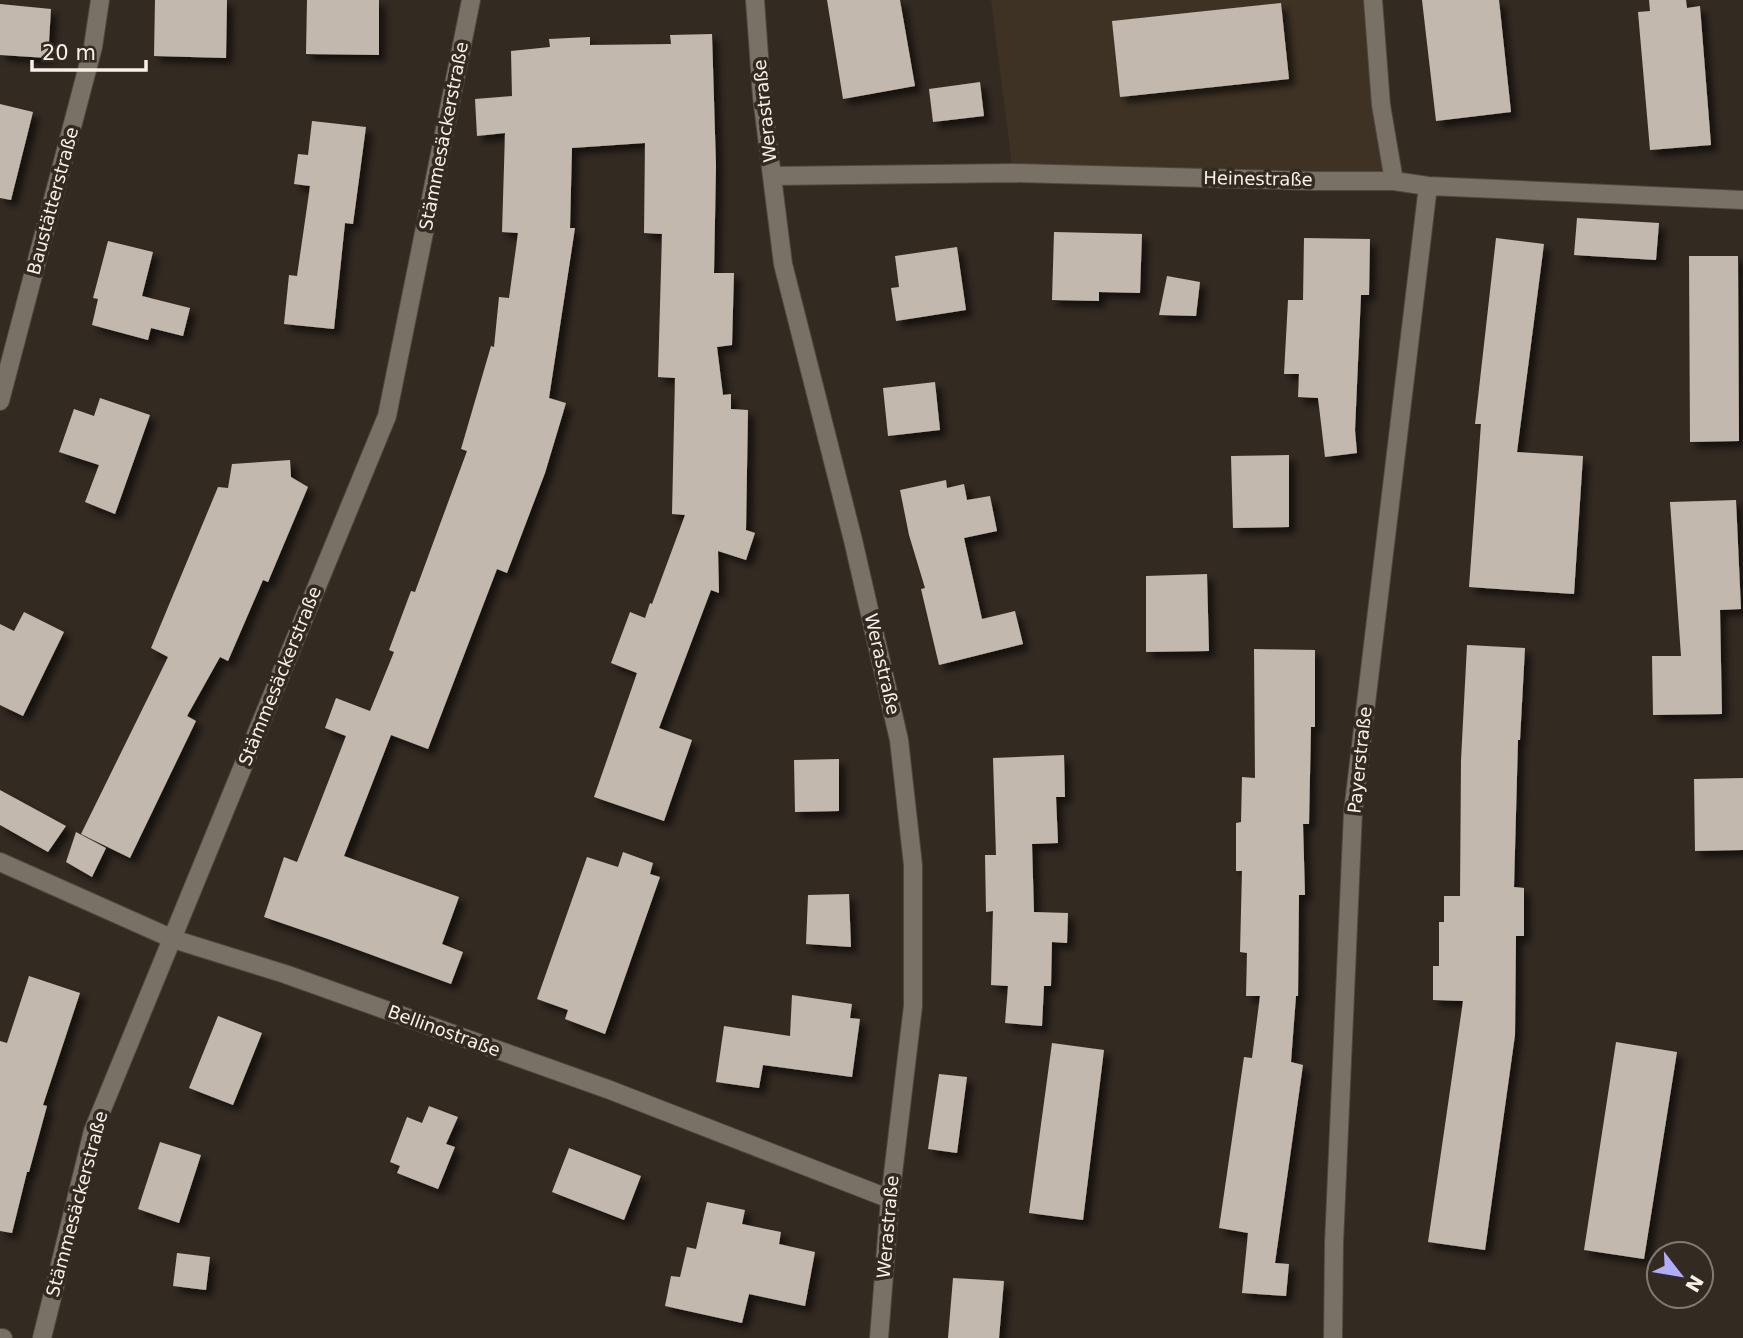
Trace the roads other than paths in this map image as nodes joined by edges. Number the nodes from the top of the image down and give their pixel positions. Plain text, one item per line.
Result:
1 (100, 0) edge
2 (471, 0) edge
3 (755, 0) edge
4 (1373, 0) edge
5 (772, 176) junction
6 (1394, 181) junction
7 (1428, 186) junction
8 (1743, 200) edge
9 (0, 401) edge
10 (0, 862) edge
11 (173, 939) junction
12 (890, 1199) junction
13 (42, 1338) edge
14 (880, 1338) edge
15 (1334, 1338) edge

1 - 9 street, Baustätterstraße
2 - 11 street, Stämmesäckerstraße
3 - 5 street, Werastraße
4 - 6 street
5 - 6 street, Heinestraße
5 - 12 street, Werastraße
6 - 7 street, Heinestraße
7 - 8 street, Heinestraße
7 - 15 street, Payerstraße
10 - 11 street, Bellinostraße
11 - 12 street, Bellinostraße
11 - 13 street, Stämmesäckerstraße
12 - 14 street, Werastraße

